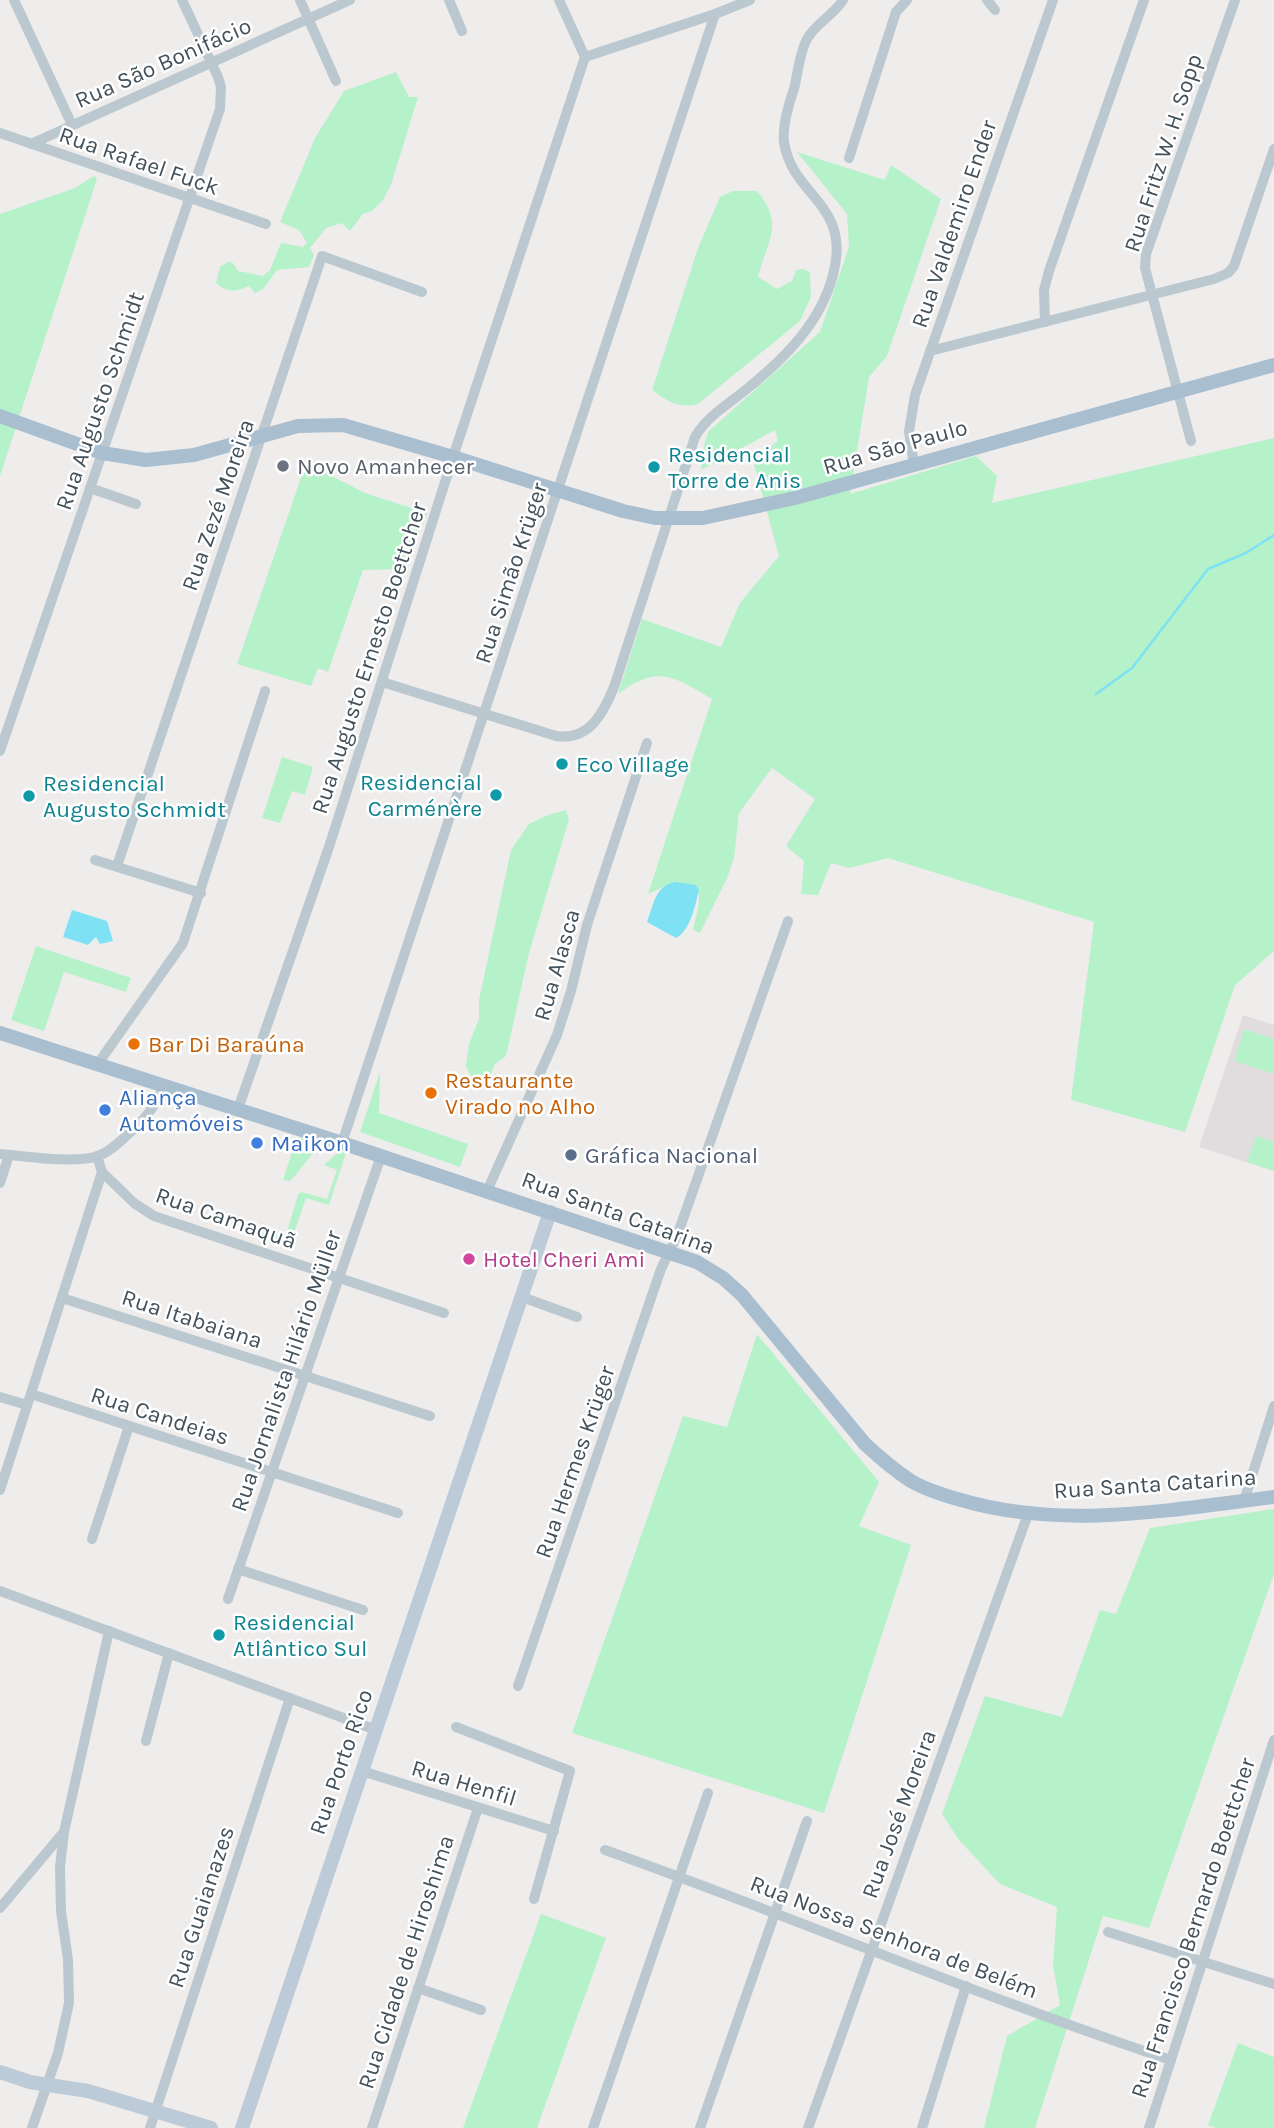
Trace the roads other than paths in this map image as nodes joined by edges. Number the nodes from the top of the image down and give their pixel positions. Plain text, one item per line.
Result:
1 (14, 0) edge
2 (182, 0) edge
3 (300, 0) edge
4 (350, 0) edge
5 (449, 0) edge
6 (559, 0) edge
7 (750, 0) edge
8 (843, 0) edge
9 (907, 0) edge
10 (987, 0) edge
11 (1053, 0) edge
12 (1144, 0) edge
13 (1235, 0) edge
14 (995, 10) dead end
15 (715, 14) junction
16 (309, 19) junction
17 (462, 31) dead end
18 (585, 57) junction
19 (211, 63) junction
20 (336, 81) dead end
21 (72, 125) junction
22 (0, 133) edge
23 (31, 144) junction
24 (1274, 149) edge
25 (849, 158) dead end
26 (189, 198) junction
27 (265, 225) dead end
28 (422, 292) dead end
29 (1151, 295) junction
30 (1045, 322) junction
31 (930, 351) junction
32 (1274, 365) edge
33 (1178, 391) junction
34 (0, 416) edge
35 (262, 436) junction
36 (1191, 441) dead end
37 (102, 453) junction
38 (453, 457) junction
39 (914, 465) junction
40 (90, 488) junction
41 (558, 491) junction
42 (136, 504) dead end
43 (667, 519) junction
44 (382, 682) junction
45 (265, 691) dead end
46 (485, 713) junction
47 (647, 743) dead end
48 (0, 751) edge
49 (95, 860) dead end
50 (117, 866) junction
51 (201, 893) junction
52 (788, 921) dead end
53 (0, 1033) edge
54 (97, 1065) junction
55 (164, 1086) junction
56 (238, 1109) junction
57 (342, 1143) junction
58 (5, 1154) edge
59 (97, 1156) junction
60 (381, 1156) junction
61 (102, 1172) junction
62 (0, 1183) edge
63 (487, 1191) junction
64 (551, 1212) junction
65 (669, 1251) junction
66 (339, 1277) junction
67 (522, 1297) junction
68 (62, 1298) junction
69 (444, 1313) dead end
70 (577, 1317) dead end
71 (305, 1376) junction
72 (31, 1394) junction
73 (0, 1397) edge
74 (27, 1405) junction
75 (1274, 1406) edge
76 (430, 1416) dead end
77 (129, 1426) junction
78 (272, 1472) junction
79 (0, 1490) edge
80 (1274, 1497) edge
81 (1244, 1501) junction
82 (398, 1513) dead end
83 (1028, 1514) junction
84 (92, 1539) dead end
85 (238, 1569) junction
86 (0, 1591) edge
87 (228, 1599) dead end
88 (363, 1610) dead end
89 (109, 1631) junction
90 (169, 1653) junction
91 (518, 1686) dead end
92 (290, 1698) junction
93 (456, 1727) dead end
94 (376, 1730) junction
95 (146, 1741) dead end
96 (1274, 1741) edge
97 (362, 1772) junction
98 (708, 1793) dead end
99 (478, 1808) junction
100 (807, 1821) dead end
101 (554, 1831) junction
102 (64, 1832) junction
103 (605, 1850) dead end
104 (679, 1876) junction
105 (534, 1899) dead end
106 (0, 1908) edge
107 (775, 1912) junction
108 (1108, 1932) dead end
109 (871, 1949) junction
110 (1202, 1962) junction
111 (1274, 1984) edge
112 (967, 1986) junction
113 (418, 1988) junction
114 (481, 2010) dead end
115 (1171, 2060) junction
116 (0, 2072) edge
117 (47, 2085) junction
118 (156, 2110) junction
119 (32, 2128) edge
120 (150, 2128) edge
121 (211, 2128) edge
122 (242, 2128) edge
123 (372, 2128) edge
124 (593, 2128) edge
125 (700, 2128) edge
126 (808, 2128) edge
127 (922, 2128) edge
128 (1149, 2128) edge

1 - 21 street
2 - 19 street, Rua Augusto Schmidt
3 - 16 street
4 - 16 street, Rua São Bonifácio
5 - 17 street
6 - 18 street
7 - 15 street
8 - 43 street
9 - 25 street
10 - 14 street
11 - 31 street, Rua Valdemiro Ender
12 - 30 street
13 - 29 street, Rua Fritz W. H. Sopp
15 - 18 street
15 - 41 street, Rua Simão Krüger
16 - 19 street, Rua São Bonifácio
16 - 20 street
18 - 38 street, Rua Augusto Ernesto Boettcher
19 - 21 street, Rua São Bonifácio
19 - 26 street, Rua Augusto Schmidt
21 - 23 street, Rua São Bonifácio
22 - 23 street, Rua Rafael Fuck
23 - 26 street, Rua Rafael Fuck
24 - 29 street
26 - 27 street, Rua Rafael Fuck
26 - 37 street, Rua Augusto Schmidt
28 - 35 street, Rua Zezé Moreira
29 - 30 street
29 - 33 street, Rua Fritz W. H. Sopp
30 - 31 street
31 - 39 street, Rua Valdemiro Ender
32 - 33 main road, Rua São Paulo
33 - 36 street, Rua Fritz W. H. Sopp
33 - 39 main road, Rua São Paulo
34 - 37 main road, Rua São Paulo
35 - 37 main road, Rua São Paulo
35 - 38 main road, Rua São Paulo
35 - 50 street, Rua Zezé Moreira
37 - 40 street, Rua Augusto Schmidt
38 - 41 main road, Rua São Paulo
38 - 44 street, Rua Augusto Ernesto Boettcher
39 - 43 main road, Rua São Paulo
40 - 42 street
40 - 48 street, Rua Augusto Schmidt
41 - 43 main road, Rua São Paulo
41 - 46 street, Rua Simão Krüger
43 - 46 street
44 - 46 street
44 - 56 street, Rua Augusto Ernesto Boettcher
45 - 51 street
46 - 57 street, Rua Simão Krüger
47 - 63 street, Rua Alasca
49 - 50 street
50 - 51 street
51 - 54 street
52 - 65 street, Rua Hermes Krüger
53 - 54 main road, Rua Santa Catarina
54 - 55 main road, Rua Santa Catarina
55 - 56 main road, Rua Santa Catarina
55 - 59 street
56 - 57 main road, Rua Santa Catarina
57 - 60 main road, Rua Santa Catarina
58 - 59 street
58 - 62 street
59 - 61 street, Rua Camaquã
60 - 63 main road, Rua Santa Catarina
60 - 66 street, Rua Jornalista Hilário Müller
61 - 66 street, Rua Camaquã
61 - 68 street
63 - 64 main road, Rua Santa Catarina
64 - 65 main road, Rua Santa Catarina
64 - 67 main road, Rua Porto Rico
65 - 83 main road, Rua Santa Catarina
65 - 91 street, Rua Hermes Krüger
66 - 69 street, Rua Camaquã
66 - 71 street, Rua Jornalista Hilário Müller
67 - 70 street
67 - 94 main road, Rua Porto Rico
68 - 71 street, Rua Itabaiana
68 - 72 street
71 - 76 street, Rua Itabaiana
71 - 78 street, Rua Jornalista Hilário Müller
72 - 74 street
72 - 77 street, Rua Candeias
73 - 74 street
74 - 79 street
75 - 81 street
77 - 78 street, Rua Candeias
77 - 84 street
78 - 82 street, Rua Candeias
78 - 85 street, Rua Jornalista Hilário Müller
80 - 81 main road, Rua Santa Catarina
81 - 83 main road, Rua Santa Catarina
83 - 109 street, Rua José Moreira
85 - 87 street, Rua Jornalista Hilário Müller
85 - 88 street
86 - 89 street
89 - 90 street
89 - 102 street
90 - 92 street
90 - 95 street
92 - 94 street
92 - 118 street, Rua Guaianazes
93 - 101 street
94 - 97 main road, Rua Porto Rico
96 - 110 street, Rua Francisco Bernardo Boettcher
97 - 99 street, Rua Henfil
97 - 122 main road, Rua Porto Rico
98 - 104 street
99 - 101 street, Rua Henfil
99 - 113 street, Rua Cidade de Hiroshima
100 - 107 street
101 - 105 street
102 - 106 street
102 - 117 street
103 - 104 street, Rua Nossa Senhora de Belém
104 - 107 street, Rua Nossa Senhora de Belém
104 - 124 street
107 - 109 street, Rua Nossa Senhora de Belém
107 - 125 street
108 - 110 street
109 - 112 street, Rua Nossa Senhora de Belém
109 - 126 street, Rua José Moreira
110 - 111 street
110 - 115 street, Rua Francisco Bernardo Boettcher
112 - 115 street, Rua Nossa Senhora de Belém
112 - 127 street
113 - 114 street
113 - 123 street, Rua Cidade de Hiroshima
115 - 128 street, Rua Francisco Bernardo Boettcher
116 - 117 main road
117 - 118 main road
117 - 119 street
118 - 120 street, Rua Guaianazes
118 - 121 main road

